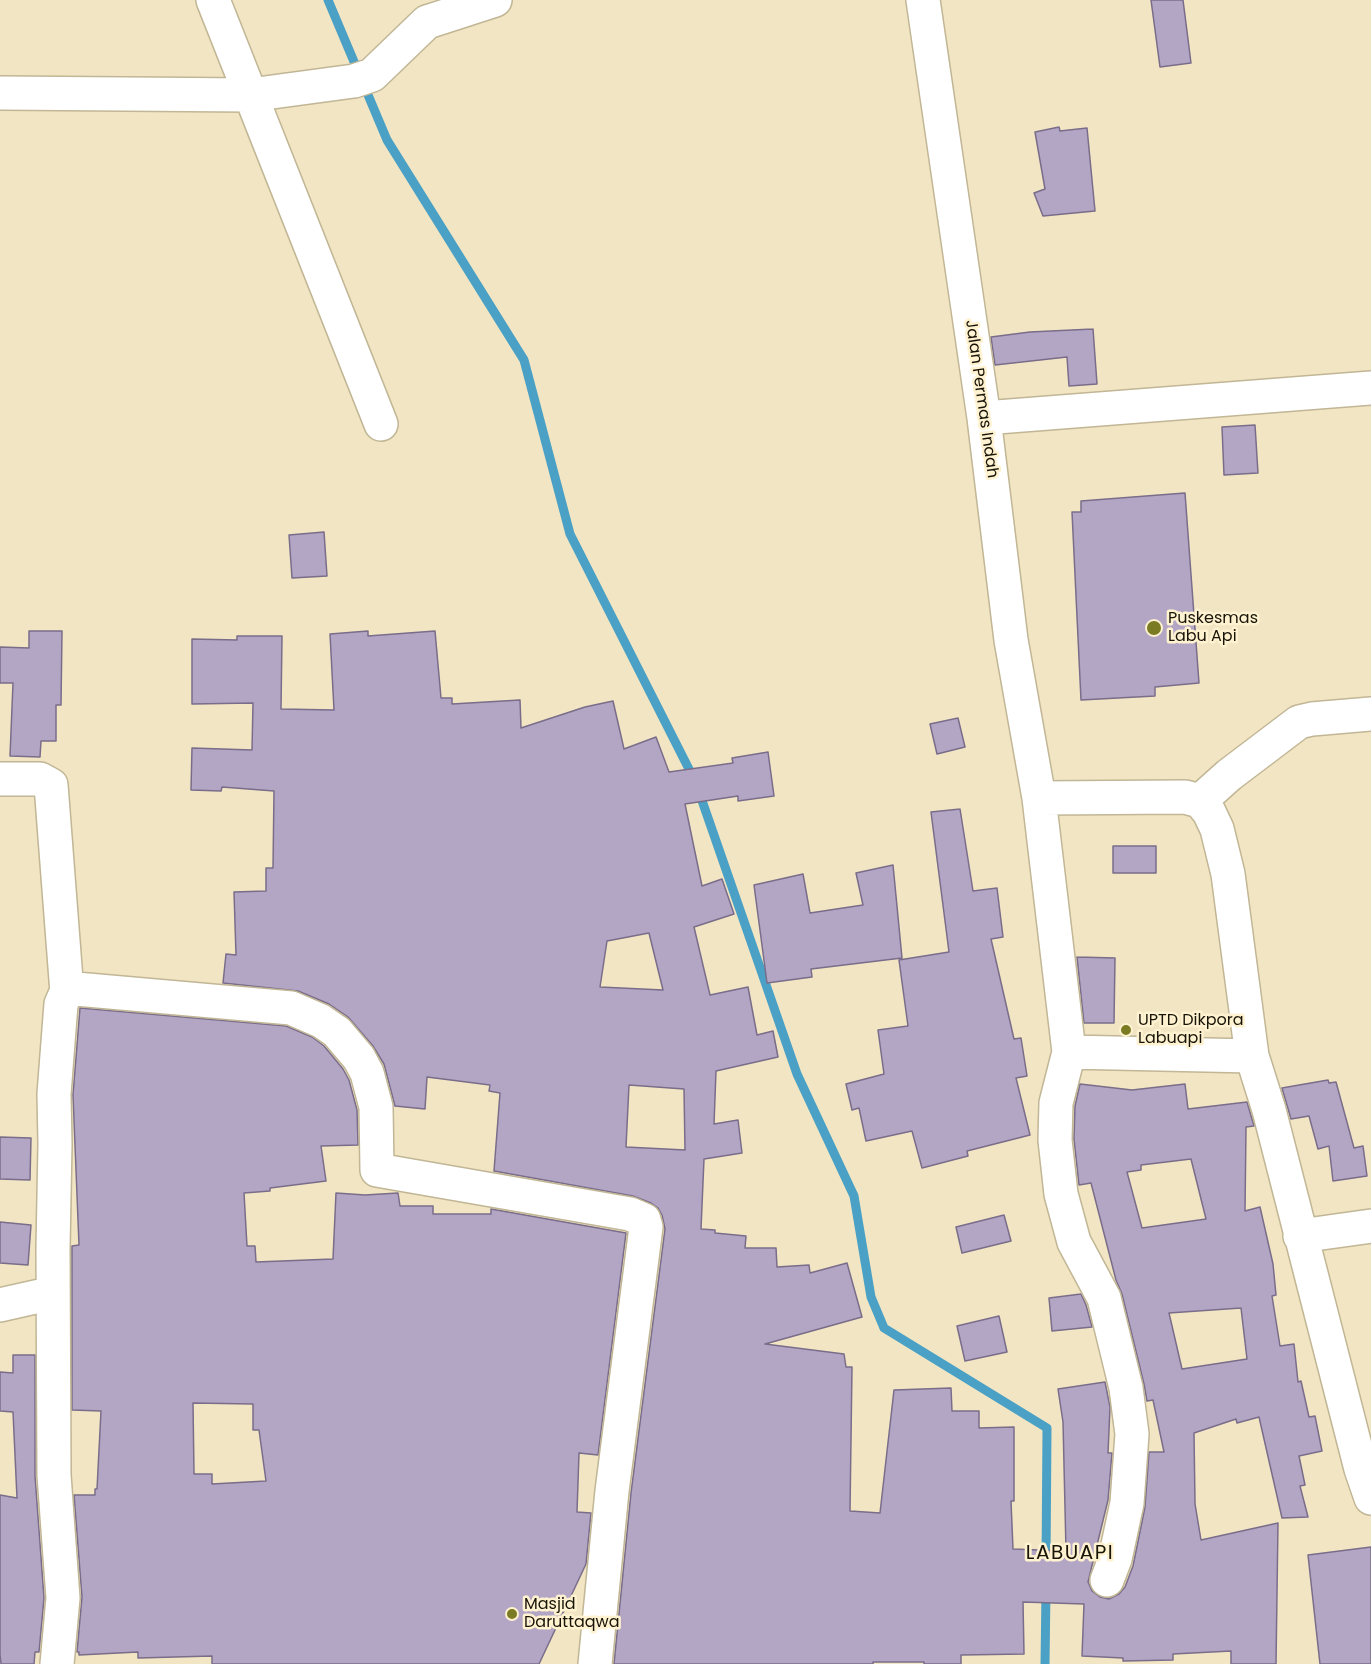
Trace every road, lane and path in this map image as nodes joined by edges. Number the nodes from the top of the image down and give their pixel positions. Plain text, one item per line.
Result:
1 (213, 0) edge
2 (495, 0) edge
3 (923, 0) edge
4 (932, 0) edge
5 (0, 93) edge
6 (250, 95) junction
7 (1371, 388) edge
8 (984, 418) junction
9 (381, 424) dead end
10 (1371, 714) edge
11 (0, 779) edge
12 (1039, 798) junction
13 (1200, 801) junction
14 (67, 993) junction
15 (1069, 1052) junction
16 (1252, 1056) junction
17 (1371, 1226) edge
18 (1300, 1236) junction
19 (53, 1293) junction
20 (0, 1305) edge
21 (1371, 1498) edge
22 (1107, 1580) dead end
23 (57, 1664) edge
24 (594, 1664) edge

1 - 6 street
2 - 6 street
3 - 4 street
3 - 8 street, Jalan Permas Indah
5 - 6 street
6 - 9 street
7 - 8 street
8 - 12 street, Jalan Permas Indah
10 - 13 street
11 - 14 street
12 - 13 street
12 - 15 street, Jalan Permas Indah
13 - 16 street
14 - 19 street
14 - 24 street
15 - 16 street
15 - 22 street
16 - 18 street
17 - 18 street
18 - 21 street
19 - 20 street
19 - 23 street

